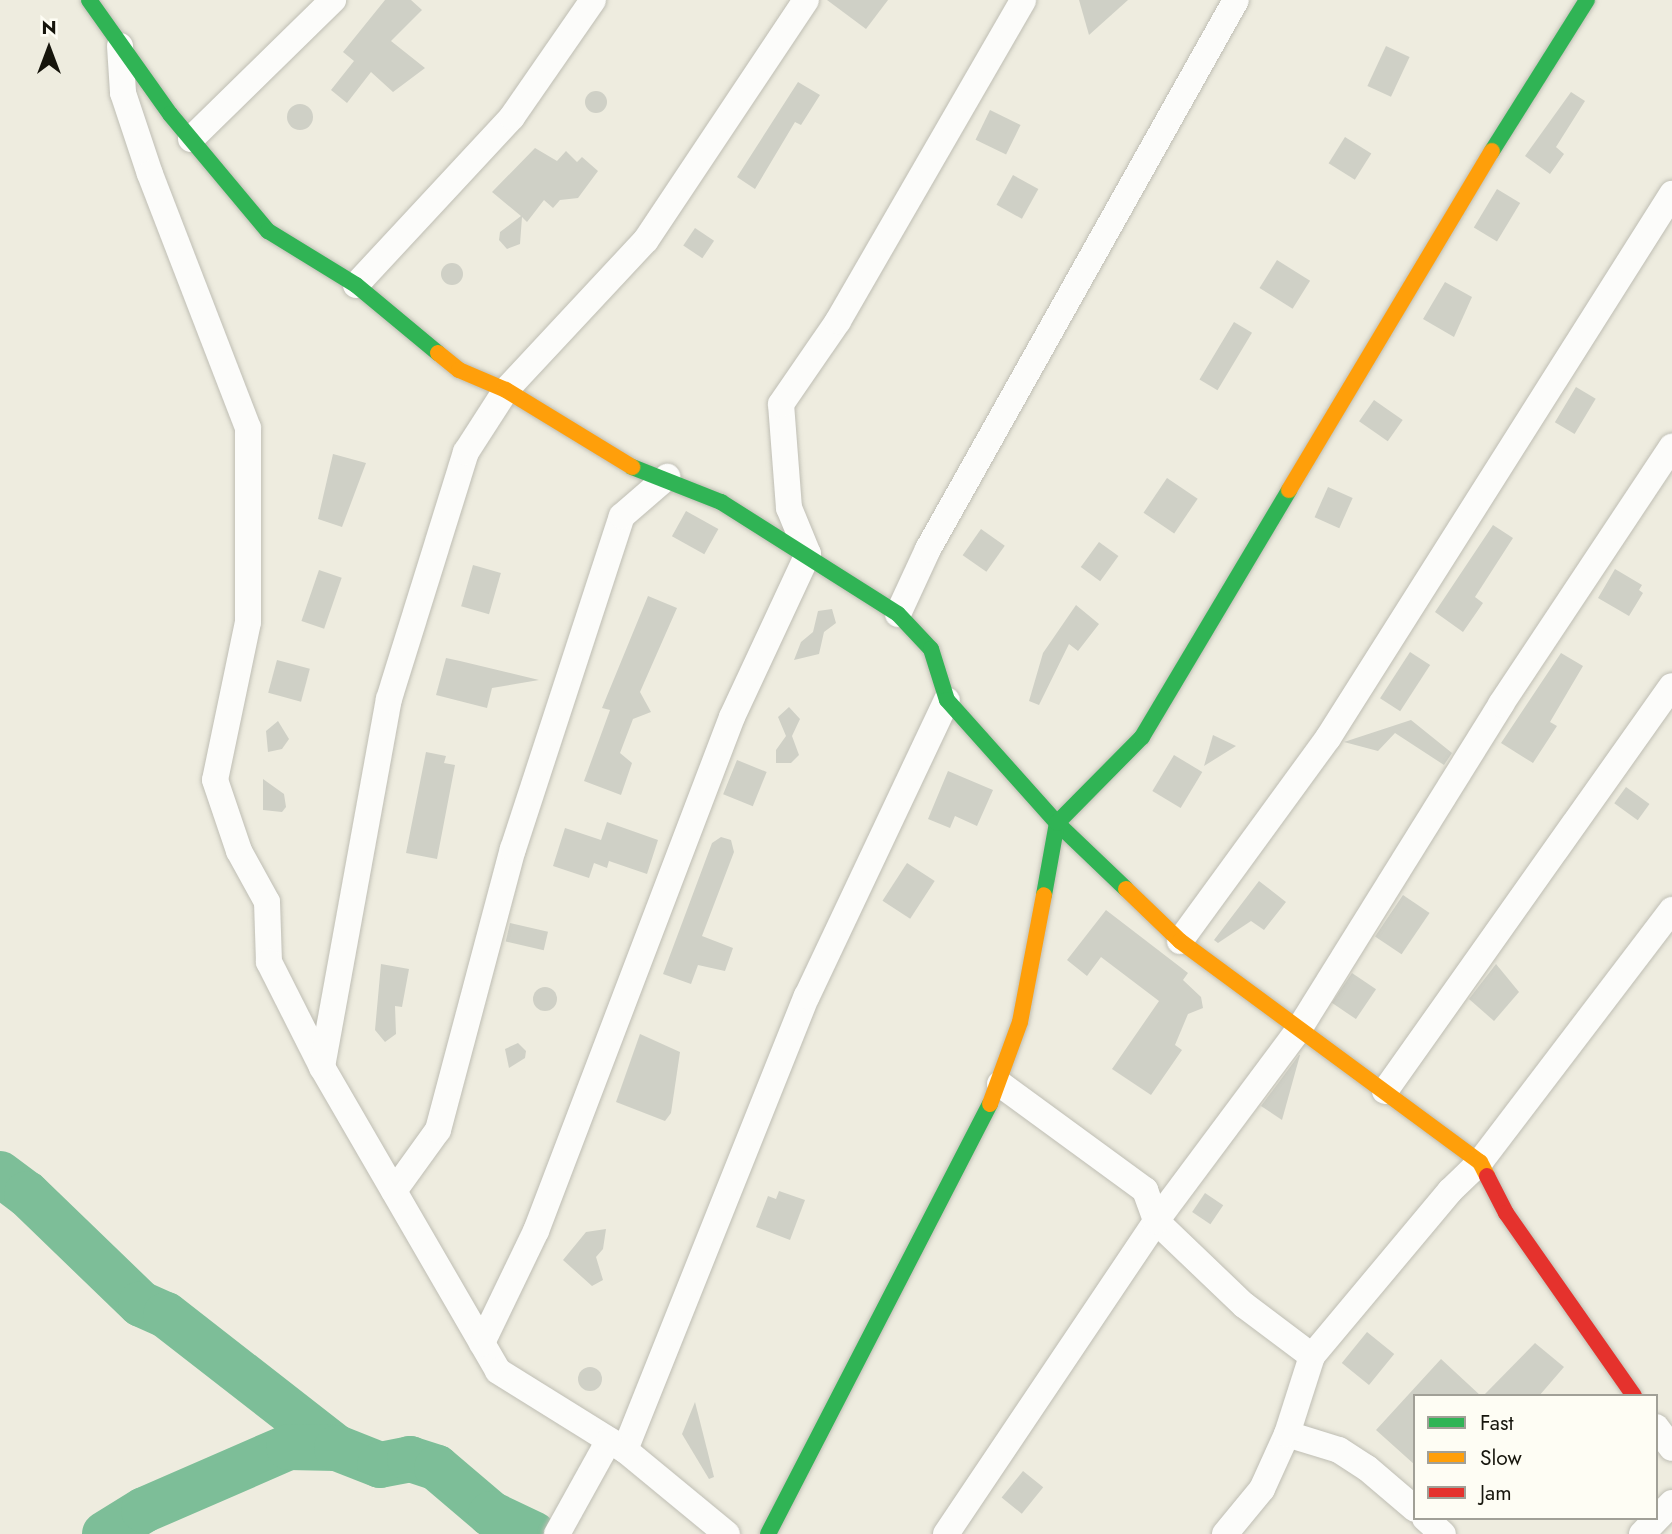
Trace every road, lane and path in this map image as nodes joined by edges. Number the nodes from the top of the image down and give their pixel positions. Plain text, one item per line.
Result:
1 (89, 0) edge
2 (333, 0) edge
3 (593, 0) edge
4 (806, 0) edge
5 (1023, 0) edge
6 (1236, 0) edge
7 (1587, 0) edge
8 (120, 47) junction
9 (191, 139) junction
10 (1672, 194) edge
11 (356, 285) junction
12 (506, 390) junction
13 (1672, 447) edge
14 (667, 477) junction
15 (808, 554) junction
16 (898, 614) junction
17 (1672, 686) edge
18 (947, 700) junction
19 (1057, 823) junction
20 (1672, 910) edge
21 (1180, 941) junction
22 (1299, 1029) junction
23 (322, 1067) junction
24 (1000, 1084) junction
25 (1385, 1091) junction
26 (1480, 1162) junction
27 (394, 1191) junction
28 (1156, 1220) junction
29 (482, 1343) junction
30 (1312, 1356) junction
31 (1633, 1394) edge
32 (1658, 1430) edge
33 (1287, 1434) junction
34 (617, 1445) junction
35 (1672, 1448) edge
36 (1672, 1503) edge
37 (1413, 1507) edge
38 (1658, 1517) edge
39 (1427, 1520) edge
40 (1656, 1520) edge
41 (558, 1534) edge
42 (727, 1534) edge
43 (768, 1534) edge
44 (946, 1534) edge
45 (1225, 1534) edge
46 (1443, 1534) edge
47 (1642, 1534) edge

1 - 8 street
2 - 9 street
3 - 11 street
4 - 12 street
5 - 15 street
6 - 16 street
7 - 19 street
8 - 9 street
8 - 23 street
9 - 11 street
10 - 21 street
11 - 12 street
12 - 14 street
12 - 23 street
13 - 22 street
14 - 15 street
14 - 27 street
15 - 16 street
15 - 29 street
16 - 18 street
17 - 25 street
18 - 19 street
18 - 34 street
19 - 21 street
19 - 24 street
20 - 26 street
21 - 22 street
22 - 25 street
22 - 28 street
23 - 27 street
24 - 28 street
24 - 43 street
25 - 26 street
26 - 30 street
26 - 31 street
27 - 29 street
28 - 30 street
28 - 44 street
29 - 34 street
30 - 33 street
32 - 35 street
33 - 37 street
33 - 45 street
34 - 41 street
34 - 42 street
36 - 38 street
39 - 46 street
40 - 47 street

